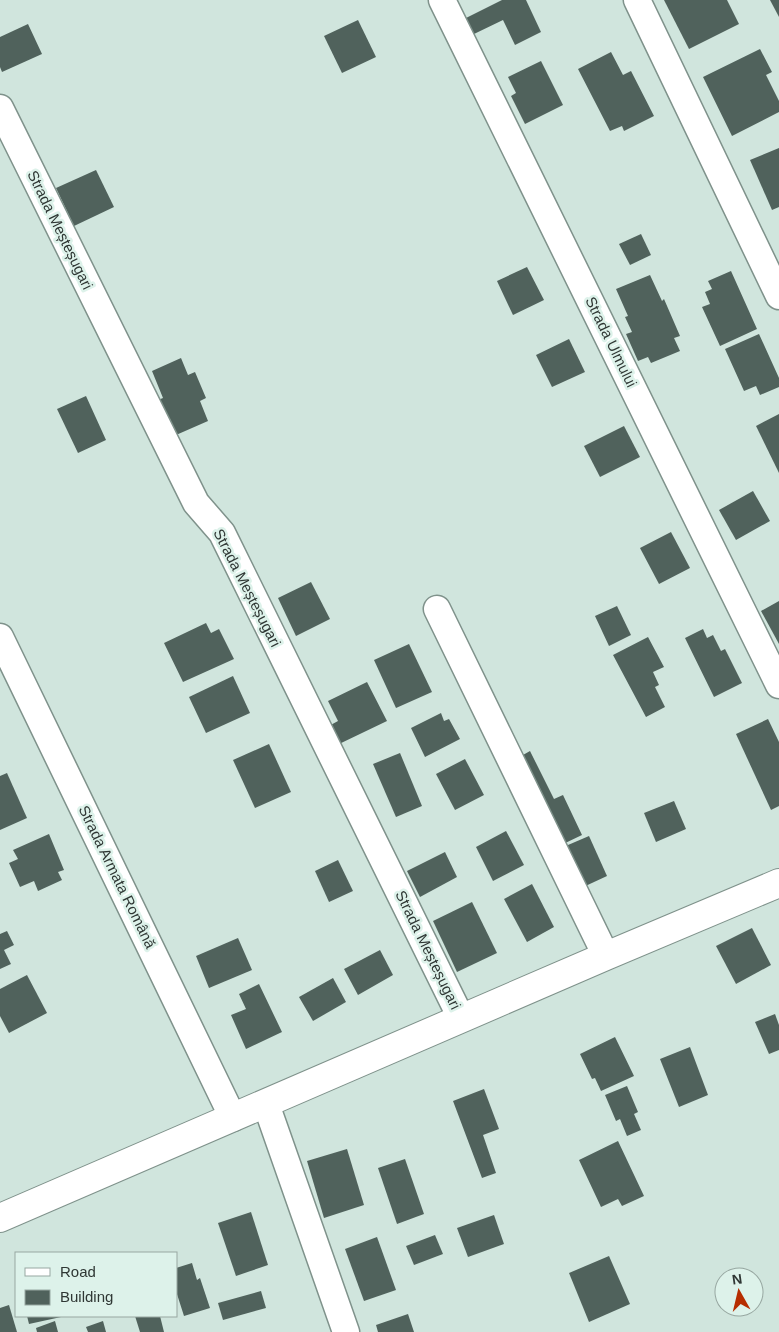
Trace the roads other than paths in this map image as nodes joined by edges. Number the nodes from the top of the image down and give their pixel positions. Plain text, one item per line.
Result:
1 (442, 0) edge
2 (637, 0) edge
3 (0, 108) edge
4 (779, 296) edge
5 (437, 609) dead end
6 (0, 637) edge
7 (779, 685) edge
8 (779, 884) edge
9 (606, 956) junction
10 (461, 1018) junction
11 (266, 1104) junction
12 (233, 1118) junction
13 (0, 1218) edge
14 (346, 1332) edge

1 - 7 street, Strada Ulmului
2 - 4 street
3 - 10 street, Strada Meșteșugari
5 - 9 street
6 - 12 street, Strada Armata Română
8 - 9 main road
9 - 10 main road
10 - 11 main road
11 - 12 main road
11 - 14 street
12 - 13 main road

